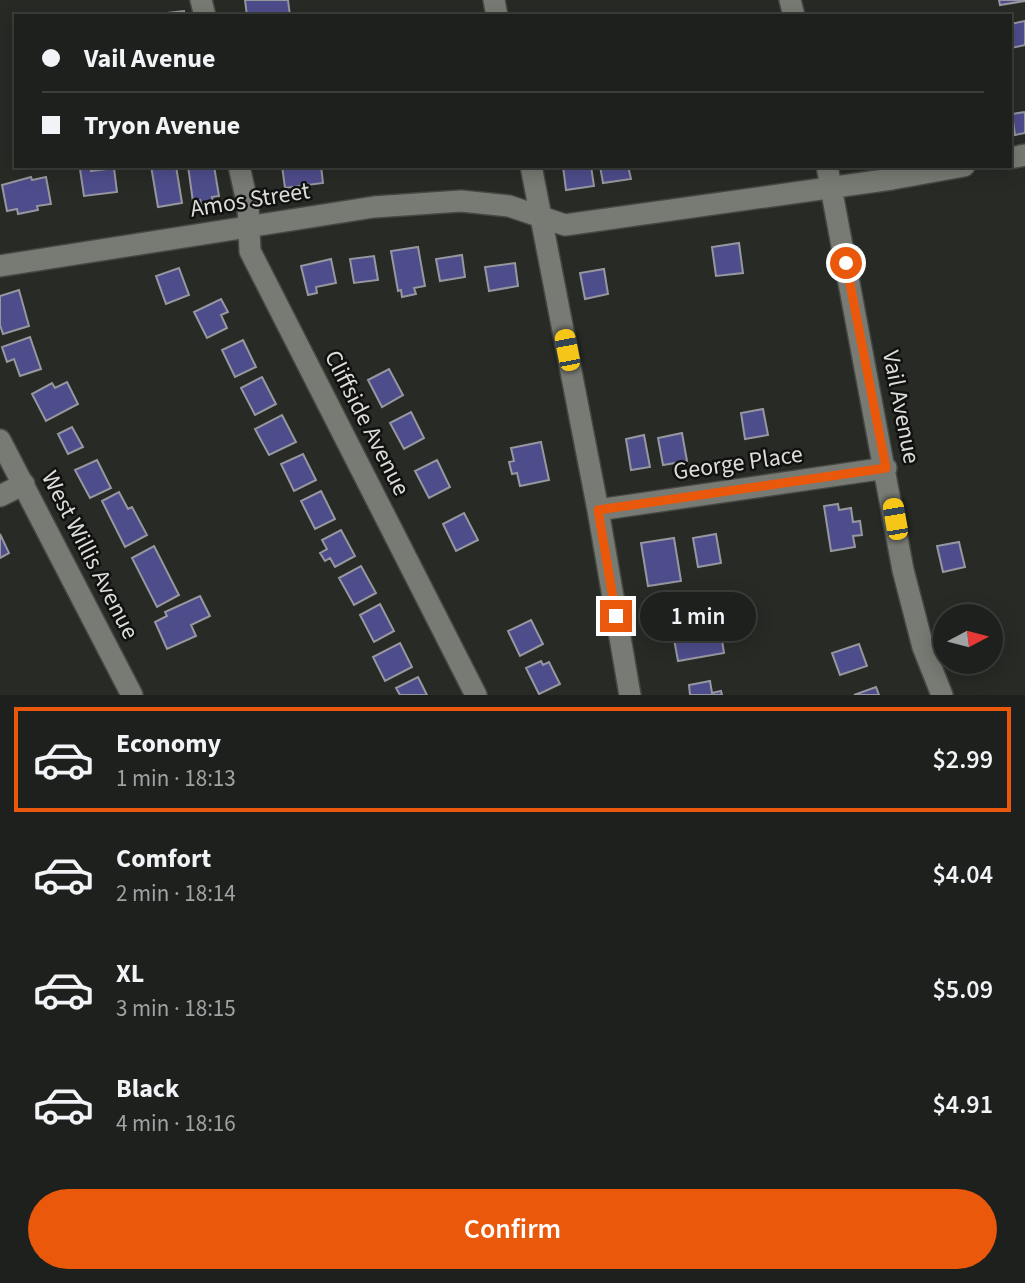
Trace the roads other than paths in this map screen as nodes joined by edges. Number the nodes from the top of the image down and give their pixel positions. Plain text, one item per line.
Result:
1 (239, 168) edge
2 (531, 168) edge
3 (953, 168) edge
4 (829, 176) edge
5 (542, 216) junction
6 (250, 226) junction
7 (0, 266) edge
8 (0, 440) edge
9 (886, 468) junction
10 (24, 484) junction
11 (0, 496) edge
12 (598, 510) junction
13 (132, 695) edge
14 (476, 695) edge
15 (630, 695) edge
16 (942, 695) edge

1 - 6 street, Cliffside Avenue
2 - 5 street
3 - 4 street, Amos Street
4 - 5 street, Amos Street
4 - 9 street, Vail Avenue
5 - 6 street, Amos Street
5 - 12 street
6 - 7 street, Amos Street
6 - 14 street, Cliffside Avenue
8 - 10 street, West Willis Avenue
9 - 12 street, George Place
9 - 16 street, Vail Avenue
10 - 11 street
10 - 13 street, West Willis Avenue
12 - 15 street

